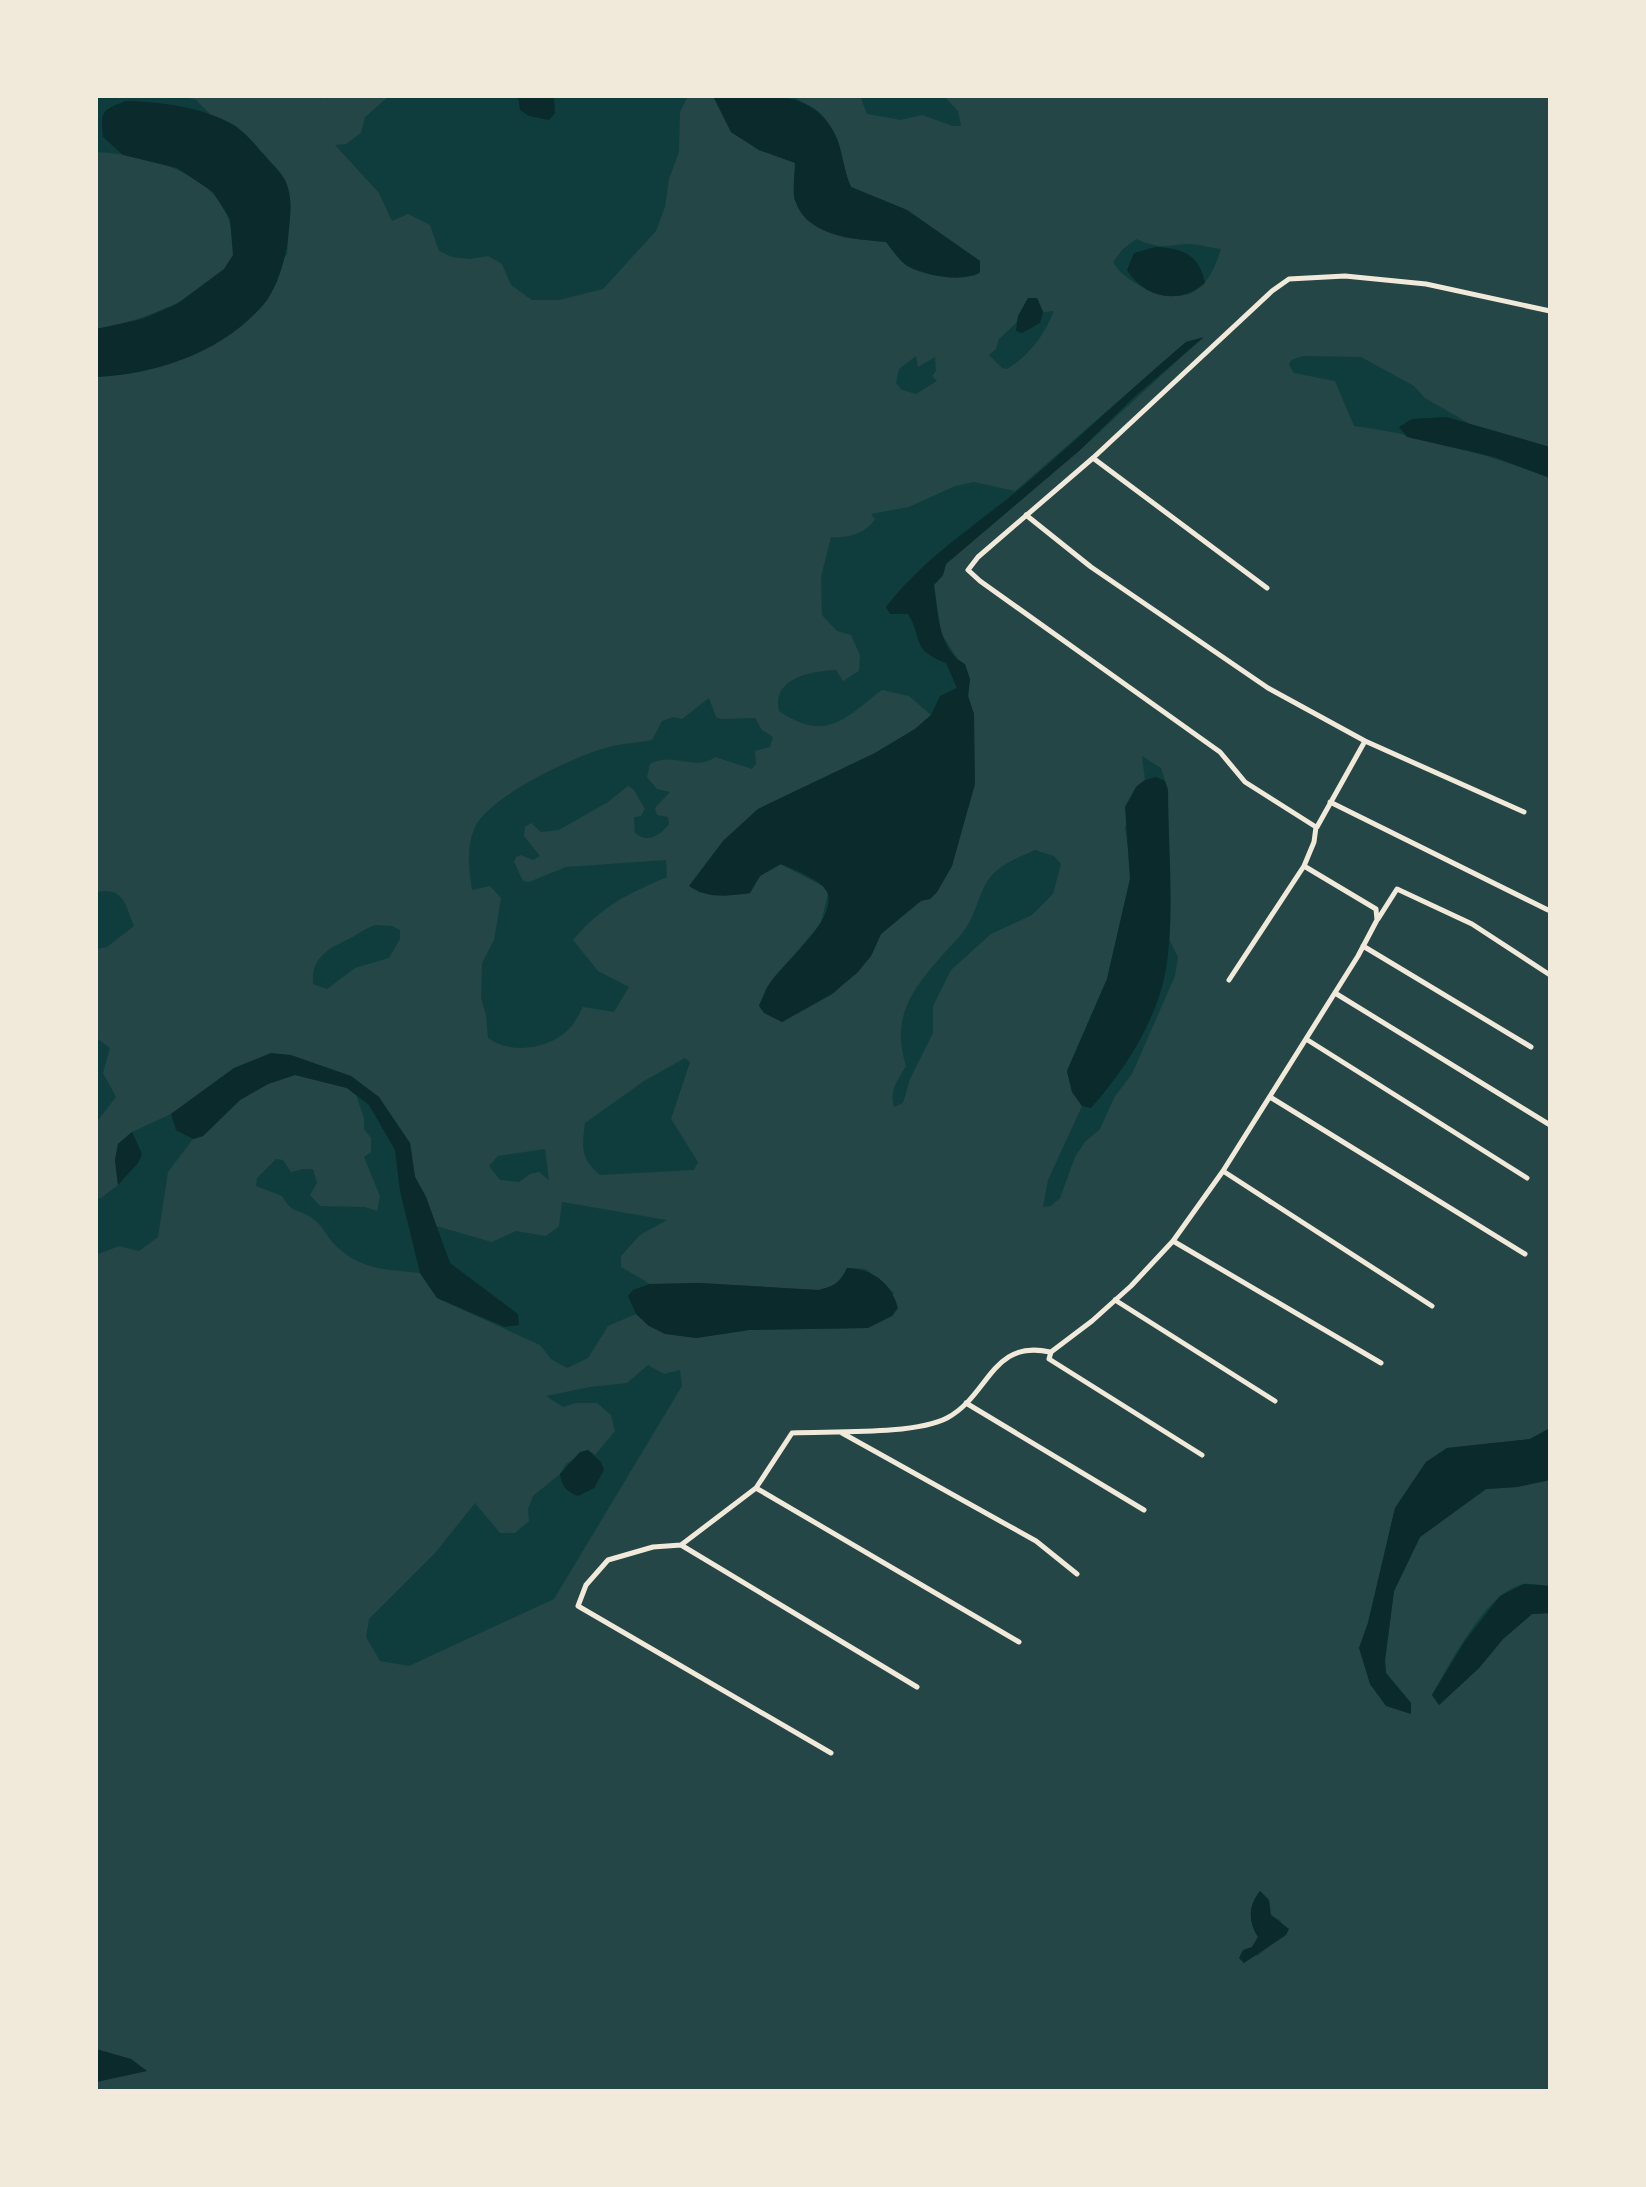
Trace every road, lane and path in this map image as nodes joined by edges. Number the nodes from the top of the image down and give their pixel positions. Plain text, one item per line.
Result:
1 (1550, 311) edge
2 (1093, 458) junction
3 (1026, 515) junction
4 (1267, 588) dead end
5 (1365, 741) junction
6 (1330, 802) junction
7 (1524, 812) dead end
8 (1316, 827) junction
9 (1304, 866) junction
10 (1548, 910) dead end
11 (1377, 920) junction
12 (1363, 946) junction
13 (1550, 975) edge
14 (1229, 980) dead end
15 (1335, 993) junction
16 (1306, 1039) junction
17 (1531, 1047) dead end
18 (1270, 1097) junction
19 (1550, 1125) edge
20 (1223, 1171) junction
21 (1527, 1178) dead end
22 (1173, 1241) junction
23 (1525, 1254) dead end
24 (1115, 1300) junction
25 (1432, 1306) dead end
26 (1051, 1352) junction
27 (1381, 1363) dead end
28 (1275, 1401) dead end
29 (966, 1403) junction
30 (839, 1431) junction
31 (1202, 1455) dead end
32 (756, 1488) junction
33 (1144, 1510) dead end
34 (681, 1545) junction
35 (1077, 1574) dead end
36 (1019, 1642) dead end
37 (917, 1687) dead end
38 (831, 1753) dead end

1 - 2 street
2 - 3 street
2 - 4 street
3 - 5 street
3 - 8 street
5 - 6 street
5 - 7 street
6 - 8 street
6 - 10 street
8 - 9 street
9 - 11 street
9 - 14 street
11 - 12 street
11 - 13 street
12 - 15 street
12 - 17 street
15 - 16 street
15 - 19 street
16 - 18 street
16 - 21 street
18 - 20 street
18 - 23 street
20 - 22 street
20 - 25 street
22 - 24 street
22 - 27 street
24 - 26 street
24 - 28 street
26 - 29 street
26 - 31 street
29 - 30 street
29 - 33 street
30 - 32 street
30 - 35 street
32 - 34 street
32 - 36 street
34 - 37 street
34 - 38 street

